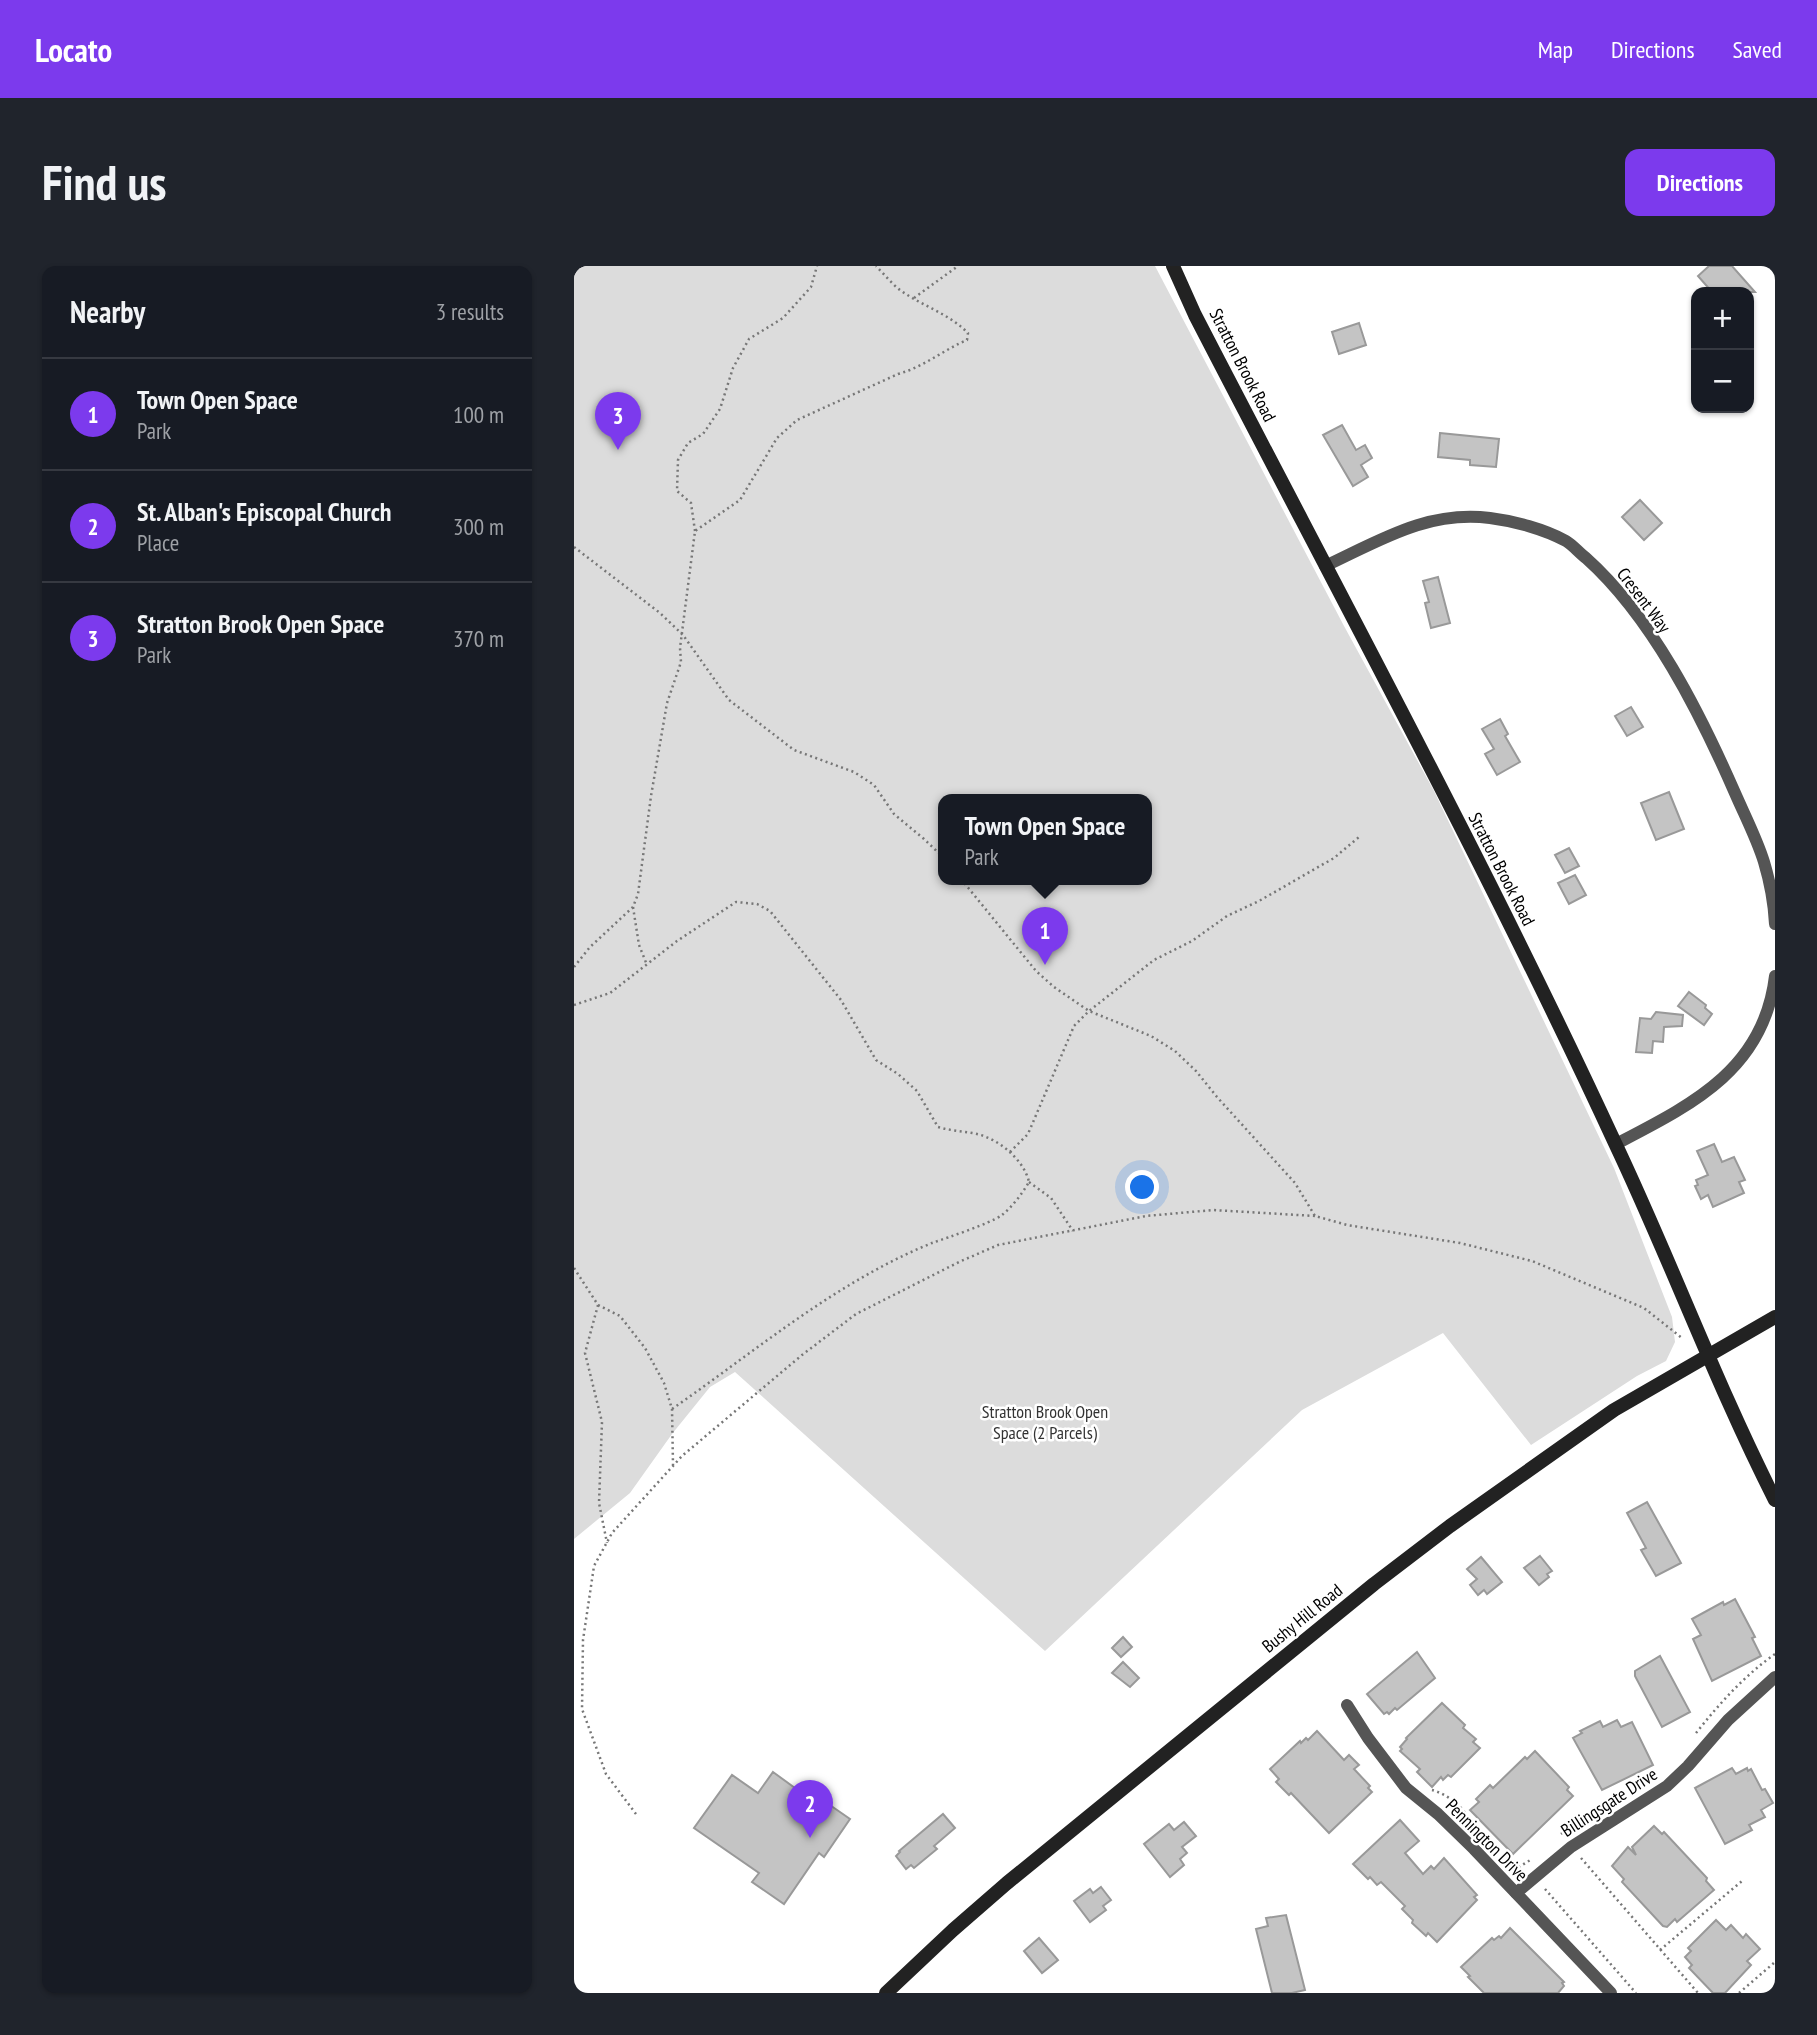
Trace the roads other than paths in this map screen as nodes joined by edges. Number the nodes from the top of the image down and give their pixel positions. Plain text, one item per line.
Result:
1 (1173, 266) edge
2 (1325, 566) junction
3 (1775, 924) edge
4 (1775, 976) edge
5 (1616, 1144) junction
6 (1775, 1317) edge
7 (1707, 1357) junction
8 (1775, 1500) edge
9 (1775, 1677) edge
10 (1347, 1705) dead end
11 (1516, 1893) junction
12 (886, 1993) edge
13 (1611, 1993) edge

1 - 2 street, Stratton Brook Road
2 - 3 street, Cresent Way
2 - 5 street, Stratton Brook Road
4 - 5 street
5 - 7 street, Stratton Brook Road
6 - 7 street, Bushy Hill Road
7 - 8 street, Stratton Brook Road
7 - 12 street, Bushy Hill Road
9 - 11 street, Billingsgate Drive
10 - 11 street, Pennington Drive
11 - 13 street, Pennington Drive

